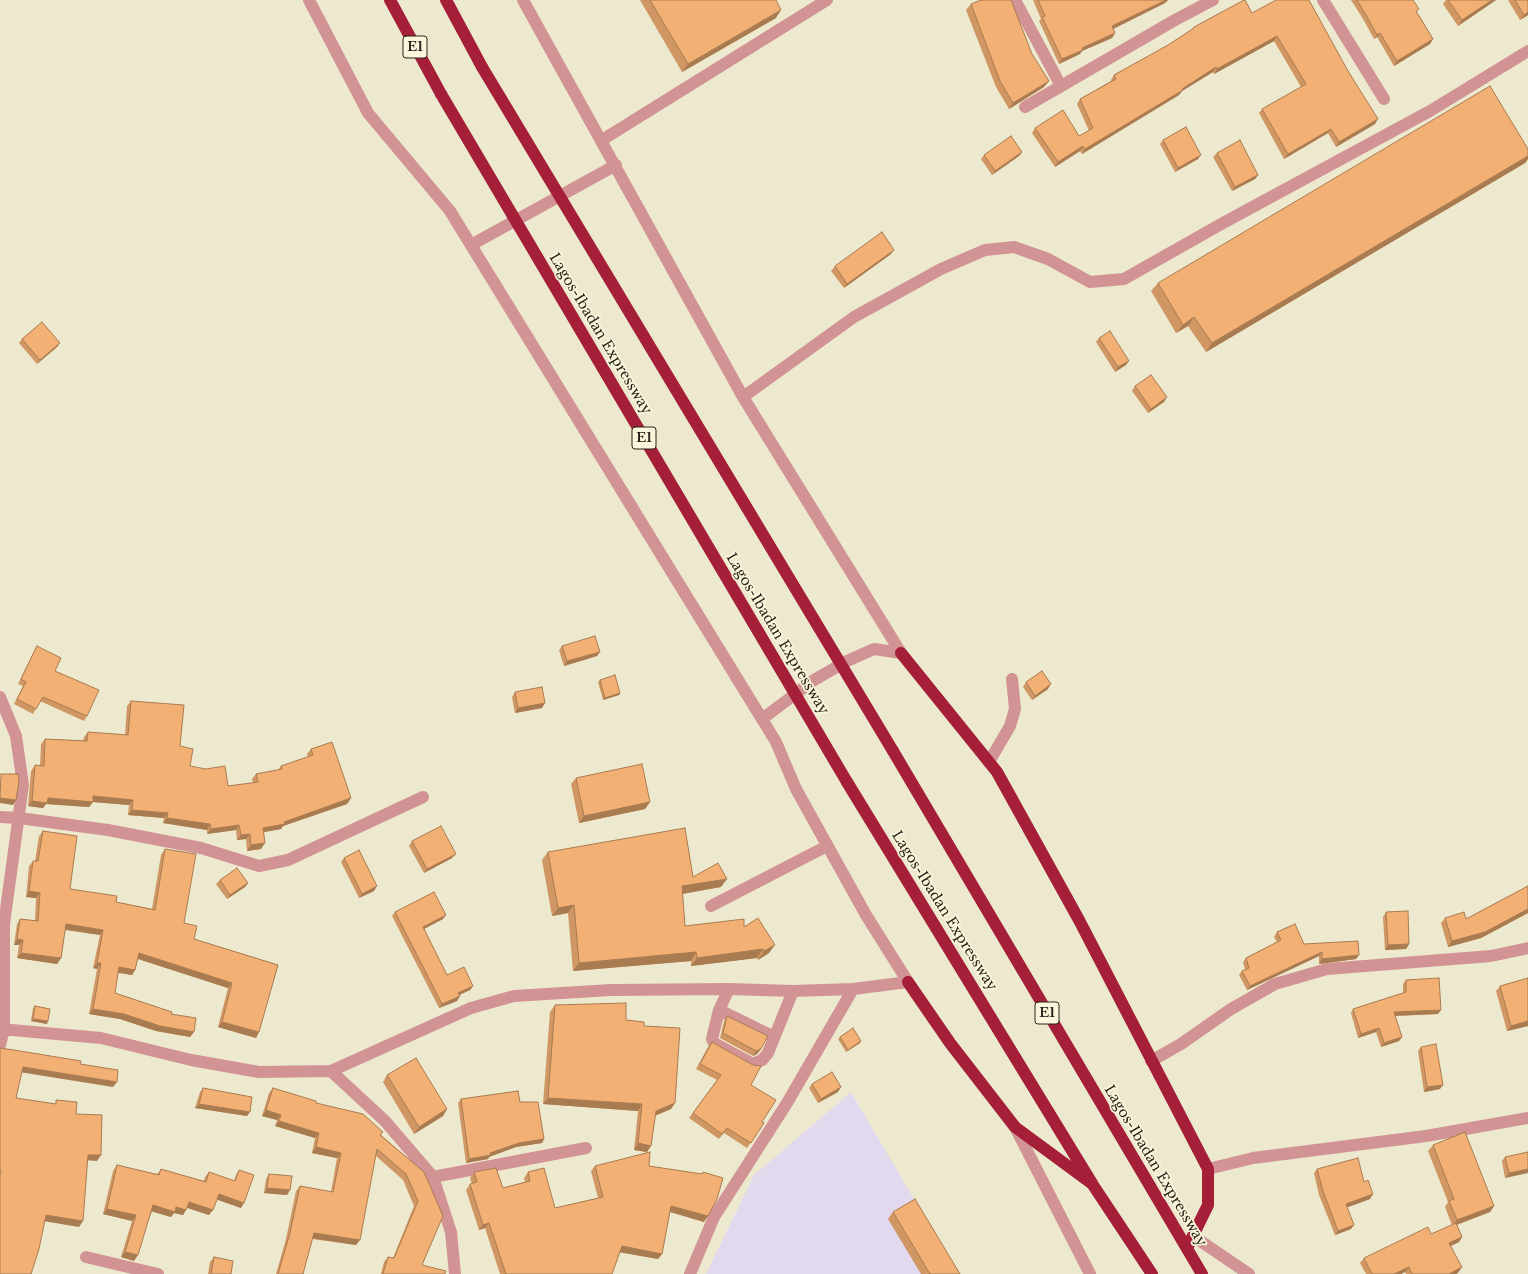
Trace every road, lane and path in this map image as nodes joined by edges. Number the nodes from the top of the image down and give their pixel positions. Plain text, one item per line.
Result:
1 (309, 0) edge
2 (390, 0) edge
3 (446, 0) edge
4 (523, 0) edge
5 (827, 0) edge
6 (1015, 0) edge
7 (1213, 0) edge
8 (1323, 0) edge
9 (1528, 51) edge
10 (1061, 86) junction
11 (1384, 99) dead end
12 (1026, 107) edge
13 (602, 140) junction
14 (616, 165) junction
15 (470, 245) junction
16 (744, 398) junction
17 (901, 653) junction
18 (1012, 679) dead end
19 (0, 697) edge
20 (762, 719) junction
21 (989, 762) junction
22 (423, 797) dead end
23 (0, 817) edge
24 (19, 818) junction
25 (828, 846) junction
26 (711, 906) dead end
27 (1528, 948) edge
28 (908, 982) junction
29 (729, 988) junction
30 (853, 989) junction
31 (793, 991) junction
32 (720, 1010) junction
33 (2, 1029) edge
34 (774, 1037) junction
35 (0, 1045) edge
36 (1151, 1062) junction
37 (331, 1071) junction
38 (1528, 1118) edge
39 (1015, 1128) junction
40 (586, 1148) dead end
41 (1208, 1169) junction
42 (433, 1177) junction
43 (1094, 1185) junction
44 (1192, 1236) junction
45 (1187, 1248) junction
46 (86, 1257) dead end
47 (158, 1274) edge
48 (455, 1274) edge
49 (690, 1274) edge
50 (1090, 1274) edge
51 (1152, 1274) edge
52 (1202, 1274) edge
53 (1249, 1274) edge

1 - 15 street
2 - 43 highway, Lagos-Ibadan Expressway / E1, bridge
3 - 45 highway, Lagos-Ibadan Expressway / E1, bridge
4 - 13 street
5 - 13 street
6 - 10 street
7 - 10 street
8 - 11 street
9 - 16 street
10 - 12 street
13 - 14 street
14 - 15 street
14 - 16 street
15 - 20 street
16 - 17 street
17 - 20 street
17 - 21 highway
18 - 21 street
19 - 24 street
20 - 25 street
21 - 36 highway
22 - 24 street
23 - 24 street
24 - 33 street
25 - 26 street
25 - 28 street
27 - 36 street
28 - 30 street
28 - 39 highway
29 - 31 street
29 - 32 street
29 - 37 street
30 - 31 street
30 - 49 street
31 - 34 street
32 - 34 street
32 - 34 street
33 - 35 street
33 - 37 street
36 - 41 highway
37 - 42 street
38 - 41 street
39 - 43 highway
39 - 50 street
40 - 42 street
41 - 44 highway
42 - 48 street
43 - 51 highway, Lagos-Ibadan Expressway / E1
44 - 45 highway
44 - 53 street
45 - 52 highway, Lagos-Ibadan Expressway / E1
46 - 47 street

